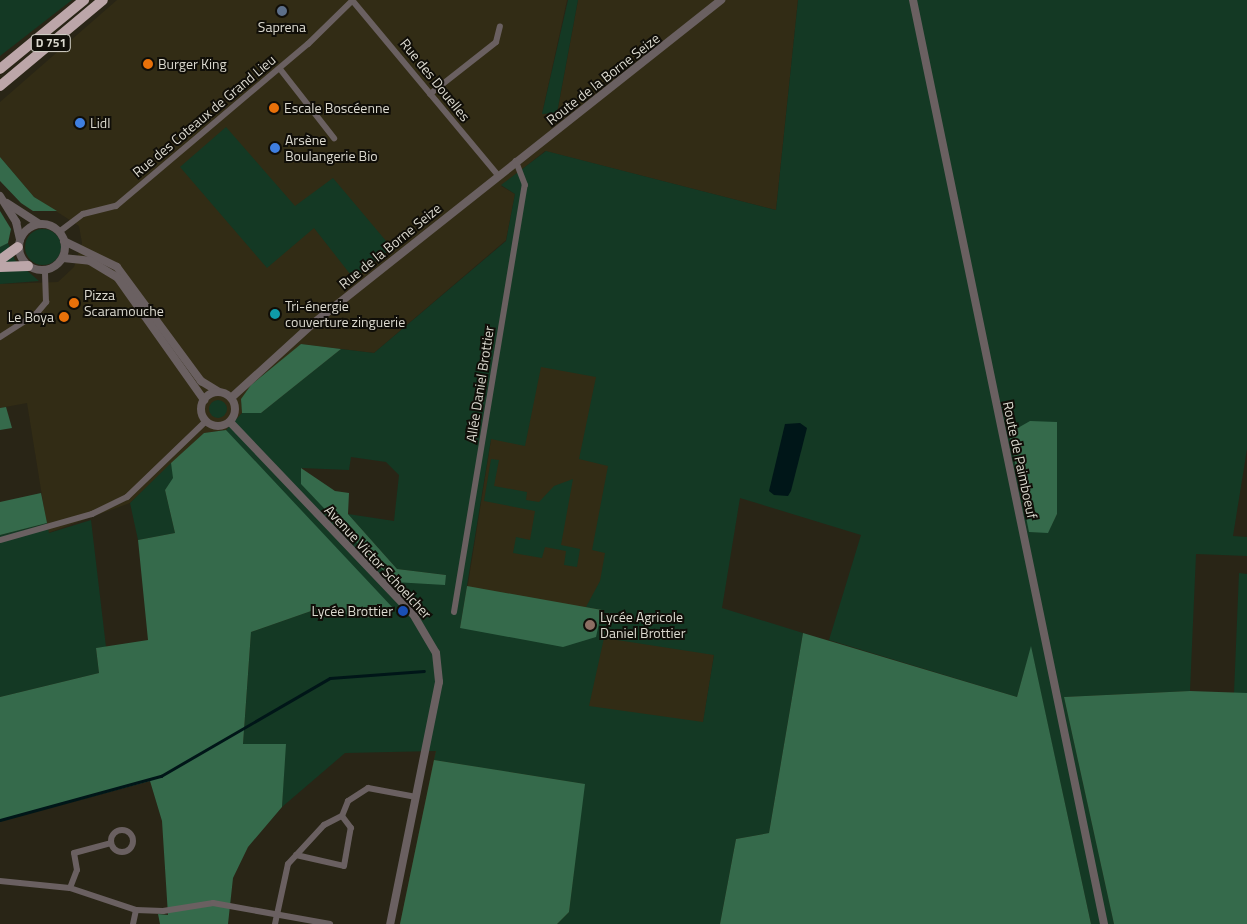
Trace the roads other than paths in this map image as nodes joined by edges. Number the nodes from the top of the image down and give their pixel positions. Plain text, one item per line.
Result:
1 (84, 0) edge
2 (103, 0) edge
3 (352, 0) edge
4 (721, 0) edge
5 (913, 0) edge
6 (500, 26) dead end
7 (280, 68) junction
8 (0, 69) edge
9 (0, 86) edge
10 (430, 94) junction
11 (334, 138) dead end
12 (516, 161) junction
13 (498, 175) junction
14 (2, 198) edge
15 (39, 224) junction
16 (59, 232) junction
17 (64, 241) junction
18 (19, 243) junction
19 (63, 258) junction
20 (0, 260) edge
21 (28, 266) junction
22 (0, 267) edge
23 (46, 271) junction
24 (0, 337) edge
25 (219, 392) junction
26 (231, 398) junction
27 (204, 400) junction
28 (206, 421) junction
29 (230, 422) junction
30 (0, 540) edge
31 (454, 612) dead end
32 (416, 797) junction
33 (342, 816) junction
34 (111, 843) dead end
35 (296, 855) junction
36 (0, 880) edge
37 (70, 888) junction
38 (136, 910) junction
39 (277, 914) junction
40 (133, 924) edge
41 (276, 924) edge
42 (330, 924) edge
43 (390, 924) edge
44 (1104, 924) edge

1 - 8 highway, D 751
2 - 9 highway, D 751
3 - 7 street, Rue des Coteaux de Grand Lieu
3 - 10 street, Rue des Douelles
4 - 12 street, Route de la Borne Seize
5 - 44 street, Route de Paimboeuf
6 - 10 street
7 - 11 street
7 - 16 street, Rue des Coteaux de Grand Lieu
10 - 13 street, Rue des Douelles
12 - 13 street, Route de la Borne Seize
12 - 31 street, Allée Daniel Brottier
13 - 26 street, Rue de la Borne Seize
14 - 15 street
14 - 18 street
15 - 16 street
15 - 18 street
16 - 17 street
17 - 19 street
17 - 25 street
18 - 20 highway
18 - 21 street
19 - 23 street
19 - 27 street
21 - 22 highway
21 - 23 street
23 - 24 street
25 - 26 street
25 - 27 street
26 - 29 street
27 - 28 street
28 - 29 street
28 - 30 street
29 - 32 street, Avenue Victor Schoelcher
32 - 33 street
32 - 43 street, Avenue Victor Schoelcher
33 - 35 street
33 - 35 street
34 - 37 street
35 - 39 street
36 - 37 street
37 - 38 street
38 - 39 street
38 - 40 street
39 - 41 street
39 - 42 street

